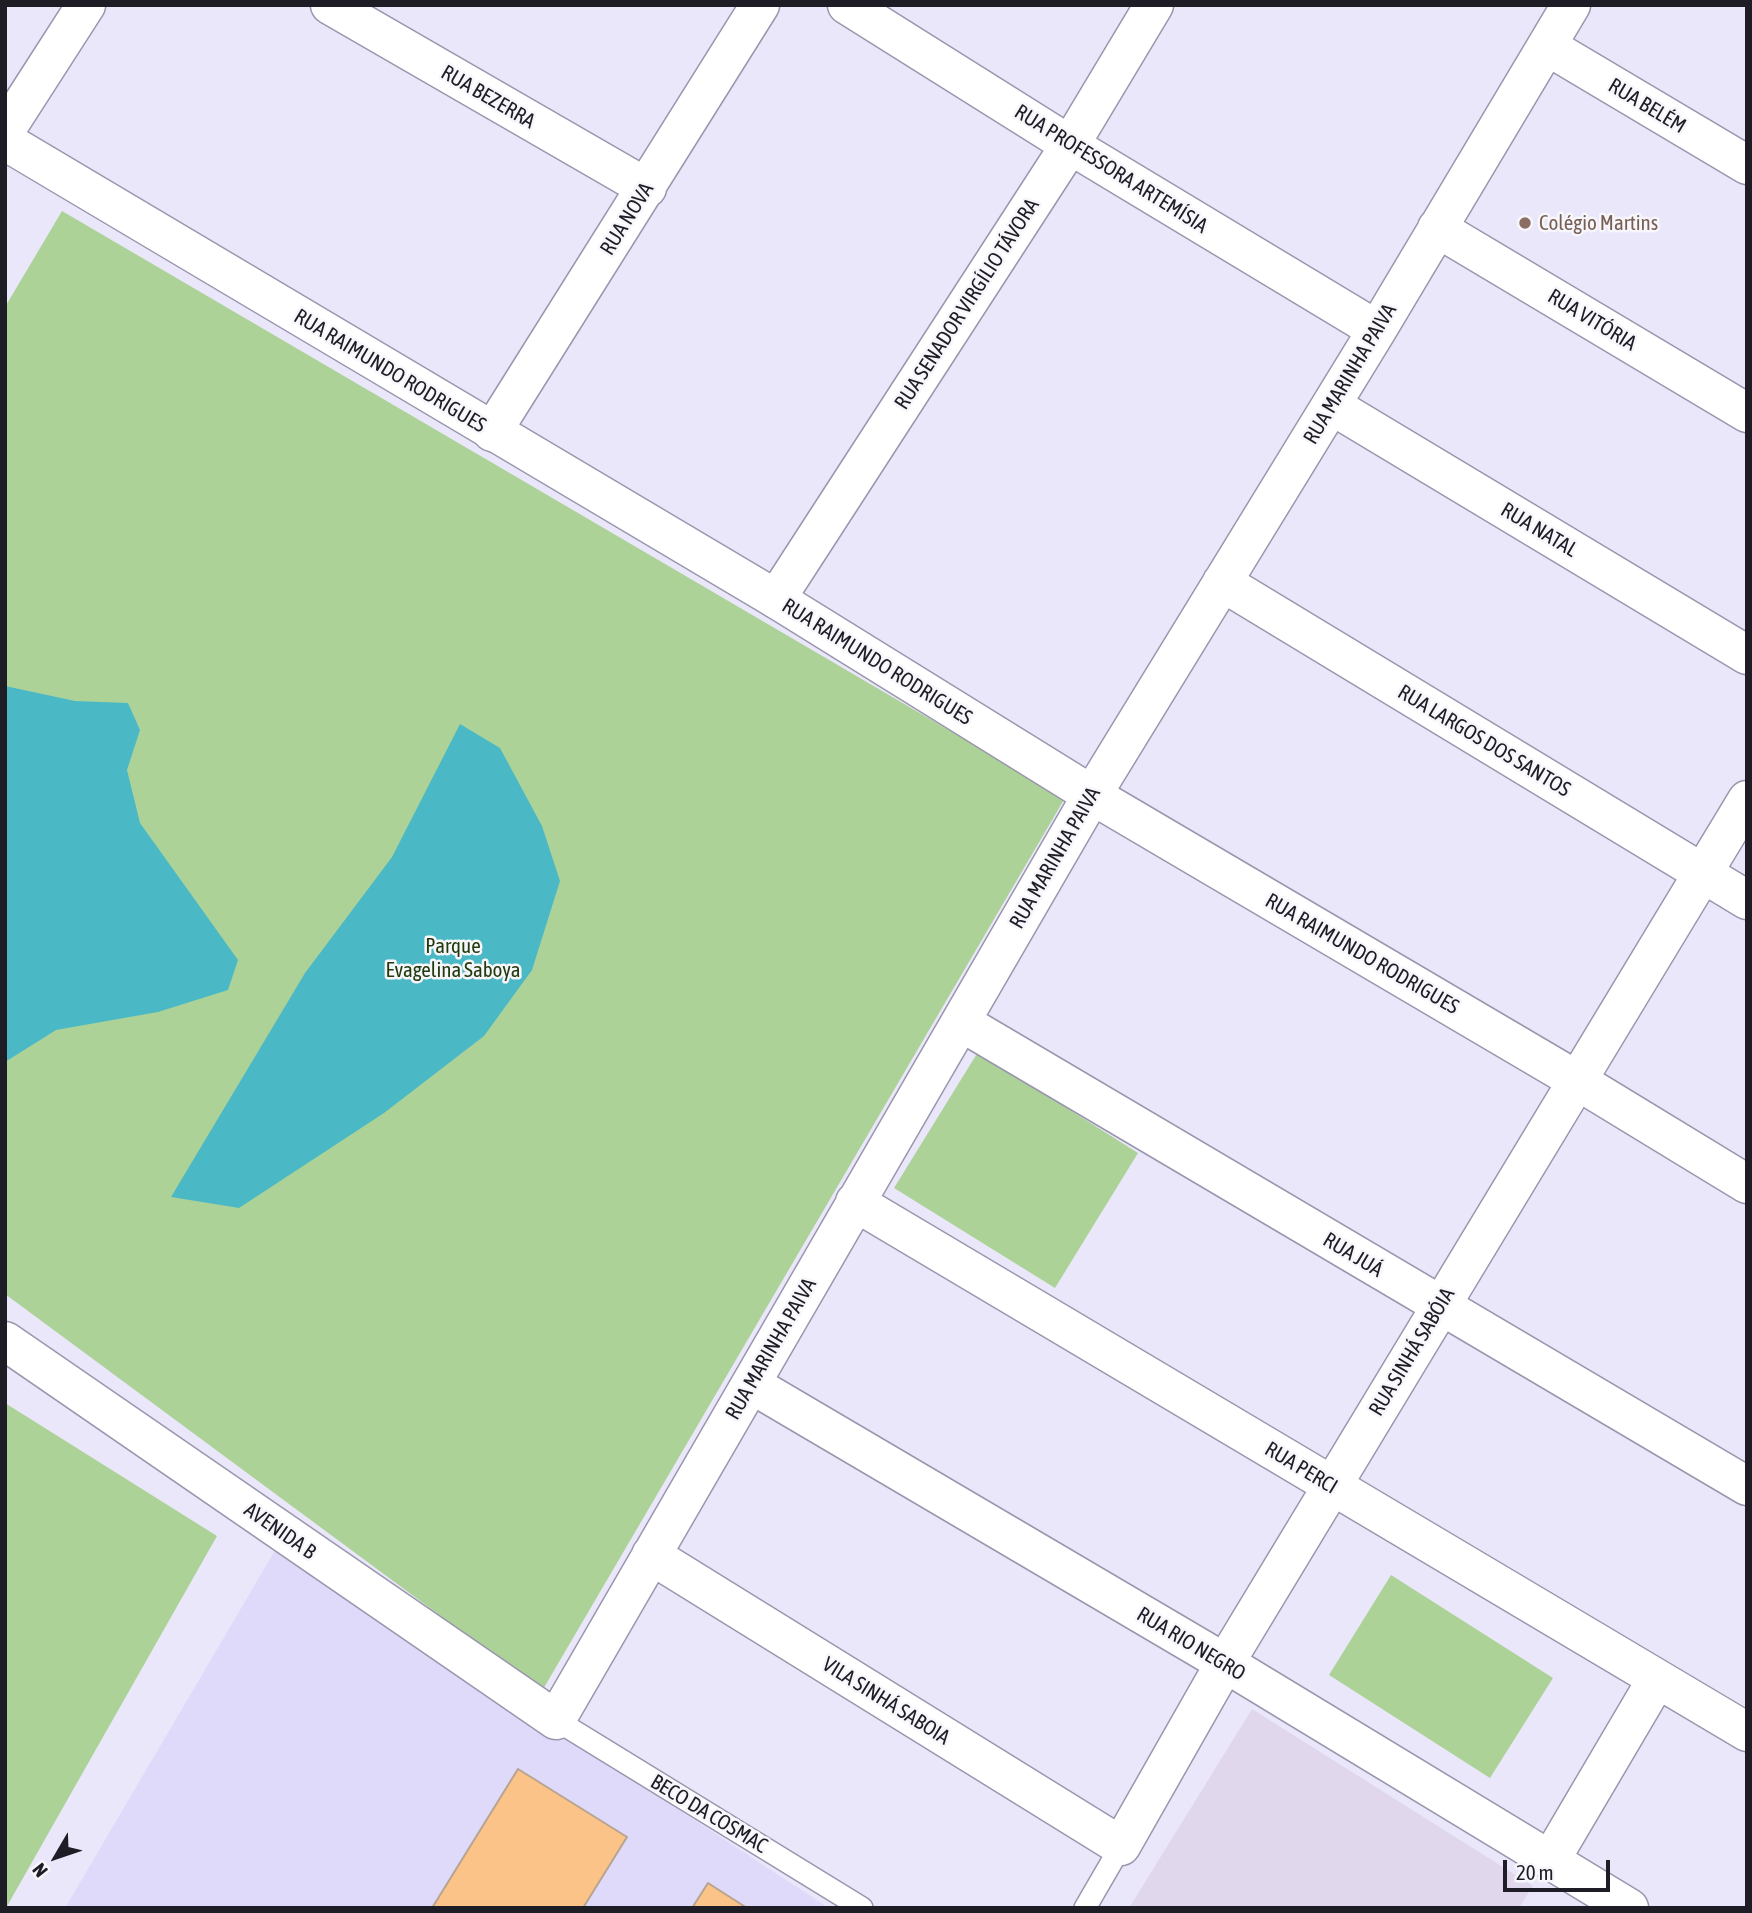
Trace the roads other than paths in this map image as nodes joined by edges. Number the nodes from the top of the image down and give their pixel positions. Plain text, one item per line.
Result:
1 (86, 5) edge
2 (330, 5) edge
3 (760, 5) edge
4 (848, 5) edge
5 (1154, 5) edge
6 (1571, 5) edge
7 (1546, 46) junction
8 (5, 131) edge
9 (5, 141) edge
10 (1070, 145) junction
11 (1747, 165) edge
12 (647, 188) junction
13 (1437, 228) junction
14 (1377, 330) junction
15 (1331, 405) junction
16 (1747, 413) edge
17 (492, 432) junction
18 (1222, 582) junction
19 (776, 599) junction
20 (1747, 655) edge
21 (1091, 795) junction
22 (1747, 800) edge
23 (1701, 873) junction
24 (1747, 900) edge
25 (961, 1021) junction
26 (1578, 1081) junction
27 (1747, 1184) edge
28 (855, 1202) junction
29 (1440, 1306) junction
30 (5, 1342) edge
31 (751, 1384) junction
32 (1331, 1486) junction
33 (1747, 1486) edge
34 (651, 1555) junction
35 (1225, 1663) junction
36 (1657, 1679) junction
37 (555, 1720) junction
38 (1747, 1732) edge
39 (1121, 1846) junction
40 (1551, 1859) junction
41 (863, 1908) edge
42 (1085, 1908) edge
43 (1629, 1908) edge

1 - 8 street
2 - 12 street, RUA BEZERRA
3 - 12 street, RUA NOVA
4 - 10 street, RUA PROFESSORA ARTEMÍSIA
5 - 10 street, RUA SENADOR VIRGÍLIO TÁVORA
6 - 7 street, RUA MARINHA PAIVA
7 - 11 street, RUA BELÉM
7 - 13 street, RUA MARINHA PAIVA
9 - 17 street, RUA RAIMUNDO RODRIGUES
10 - 14 street, RUA PROFESSORA ARTEMÍSIA
10 - 19 street, RUA SENADOR VIRGÍLIO TÁVORA
12 - 17 street, RUA NOVA
13 - 14 street, RUA MARINHA PAIVA
13 - 16 street, RUA VITÓRIA
14 - 15 street, RUA MARINHA PAIVA
15 - 18 street, RUA MARINHA PAIVA
15 - 20 street, RUA NATAL
17 - 19 street, RUA RAIMUNDO RODRIGUES
18 - 21 street, RUA MARINHA PAIVA
18 - 23 street, RUA LARGOS DOS SANTOS
19 - 21 street, RUA RAIMUNDO RODRIGUES
21 - 25 street, RUA MARINHA PAIVA
21 - 26 street, RUA RAIMUNDO RODRIGUES
22 - 23 street, RUA SINHÁ SABÓIA
23 - 24 street, RUA LARGOS DOS SANTOS
23 - 26 street, RUA SINHÁ SABÓIA
25 - 28 street, RUA MARINHA PAIVA
25 - 29 street, RUA JUÁ
26 - 27 street, RUA RAIMUNDO RODRIGUES
26 - 29 street, RUA SINHÁ SABÓIA
28 - 31 street, RUA MARINHA PAIVA
28 - 32 street, RUA PERCI
29 - 32 street, RUA SINHÁ SABÓIA
29 - 33 street, RUA JUÁ
30 - 37 street, AVENIDA B
31 - 34 street, RUA MARINHA PAIVA
31 - 35 street, RUA RIO NEGRO
32 - 35 street, RUA SINHÁ SABÓIA
32 - 36 street, RUA PERCI
34 - 37 street, RUA MARINHA PAIVA
34 - 39 street, VILA SINHÁ SABOIA
35 - 39 street, RUA SINHÁ SABÓIA
35 - 40 street, RUA RIO NEGRO
36 - 38 street, RUA PERCI
36 - 40 street
37 - 41 lane, BECO DA COSMAC
39 - 42 lane, RUA SINHÁ SABÓIA
40 - 43 street, RUA RIO NEGRO

